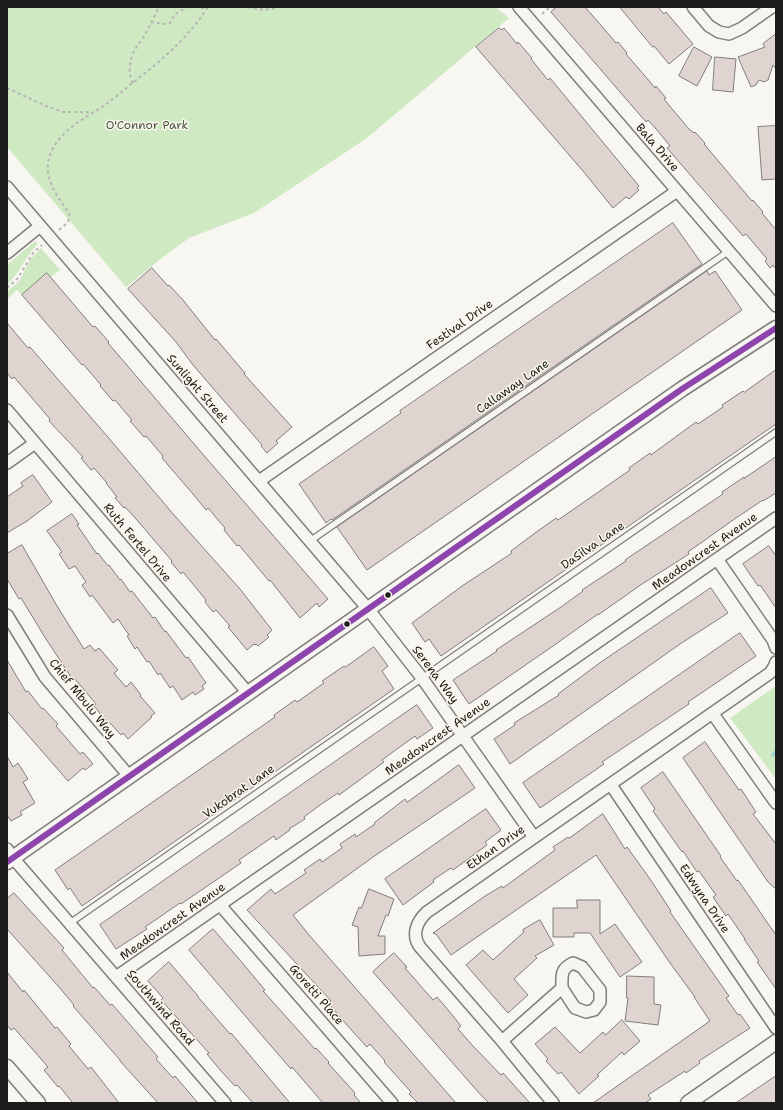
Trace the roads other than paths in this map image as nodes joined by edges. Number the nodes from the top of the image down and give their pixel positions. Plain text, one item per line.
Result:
1 (519, 7) edge
2 (693, 7) edge
3 (772, 7) edge
4 (7, 187) edge
5 (677, 191) junction
6 (40, 226) junction
7 (729, 251) junction
8 (7, 253) edge
9 (776, 306) edge
10 (776, 328) edge
11 (7, 410) edge
12 (776, 432) edge
13 (35, 443) junction
14 (7, 463) edge
15 (259, 481) junction
16 (776, 518) edge
17 (310, 541) junction
18 (717, 559) junction
19 (368, 609) junction
20 (7, 615) edge
21 (776, 648) edge
22 (776, 662) edge
23 (422, 678) junction
24 (248, 693) junction
25 (713, 714) junction
26 (463, 736) junction
27 (128, 776) junction
28 (611, 785) junction
29 (776, 803) edge
30 (534, 838) junction
31 (9, 856) edge
32 (220, 905) junction
33 (70, 923) junction
34 (116, 977) junction
35 (562, 988) dead end
36 (776, 1028) edge
37 (502, 1041) junction
38 (776, 1042) edge
39 (7, 1067) edge
40 (38, 1103) edge
41 (225, 1103) edge
42 (392, 1103) edge
43 (553, 1103) edge
44 (688, 1103) edge

1 - 5 street, Bala Drive
2 - 3 street
4 - 6 street, Sunlight Street
5 - 7 street, Bala Drive
5 - 15 street, Festival Drive
6 - 8 street
6 - 15 street, Sunlight Street
7 - 9 street, Bala Drive
7 - 17 lane, Callaway Lane
10 - 19 street
11 - 13 street, Ruth Fertel Drive
12 - 23 lane, DaSilva Lane
13 - 14 street
13 - 24 street, Ruth Fertel Drive
15 - 17 street, Sunlight Street
16 - 18 street, Meadowcrest Avenue
17 - 19 street, Sunlight Street
18 - 21 street
18 - 26 street, Meadowcrest Avenue
19 - 23 street, Serena Way
19 - 24 street
20 - 27 street, Chief Mbulu Way
22 - 25 street, Ethan Drive
23 - 26 street, Serena Way
23 - 33 lane, Vukobrat Lane
24 - 27 street
25 - 28 street, Ethan Drive
25 - 29 street
26 - 30 street, Serena Way
26 - 32 street, Meadowcrest Avenue
27 - 31 street
28 - 30 street, Ethan Drive
28 - 36 street, Edwyna Drive
30 - 37 street, Ethan Drive
31 - 33 street, Southwind Road
32 - 34 street, Meadowcrest Avenue
32 - 42 street, Goretti Place
33 - 34 street, Southwind Road
34 - 41 street, Southwind Road
35 - 37 street
37 - 43 street, Ethan Drive
38 - 44 street
39 - 40 street

